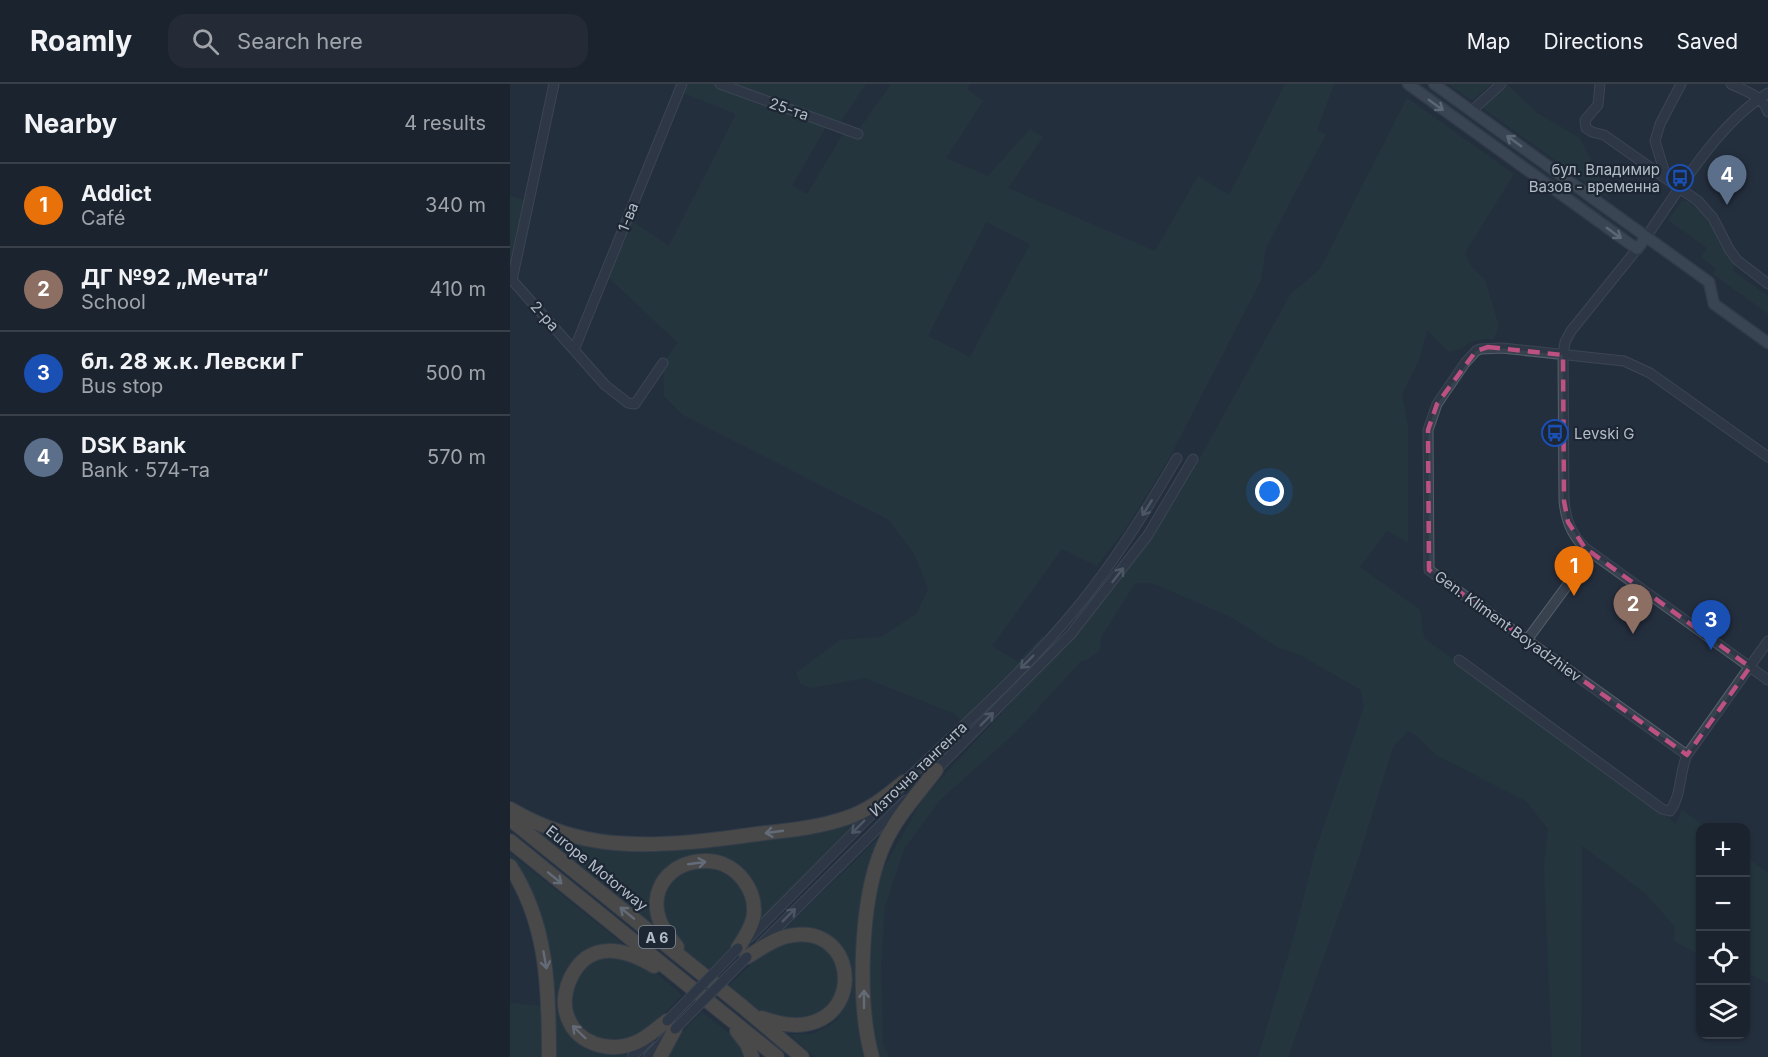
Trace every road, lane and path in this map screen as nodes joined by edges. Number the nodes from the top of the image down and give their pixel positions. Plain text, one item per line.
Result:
1 (554, 84) edge
2 (682, 84) edge
3 (720, 84) edge
4 (1408, 84) edge
5 (1434, 84) edge
6 (1501, 84) edge
7 (1600, 84) edge
8 (1681, 84) edge
9 (1731, 84) edge
10 (1764, 95) edge
11 (1477, 106) dead end
12 (1768, 112) edge
13 (858, 134) dead end
14 (1666, 177) junction
15 (1680, 188) junction
16 (1646, 237) junction
17 (1637, 249) junction
18 (1768, 284) edge
19 (1768, 343) edge
20 (574, 350) junction
21 (1563, 355) junction
22 (663, 363) dead end
23 (1768, 457) edge
24 (1177, 458) dead end
25 (1193, 459) dead end
26 (1591, 553) junction
27 (1527, 640) junction
28 (1768, 642) edge
29 (1459, 660) dead end
30 (1750, 667) junction
31 (1768, 680) edge
32 (1687, 755) junction
33 (936, 770) junction
34 (904, 782) junction
35 (510, 809) edge
36 (510, 819) edge
37 (510, 841) edge
38 (510, 866) edge
39 (743, 953) junction
40 (696, 970) junction
41 (684, 981) junction
42 (743, 1007) junction
43 (723, 1013) junction
44 (671, 1025) junction
45 (549, 1057) edge
46 (632, 1057) edge
47 (648, 1057) edge
48 (660, 1057) edge
49 (752, 1057) edge
50 (777, 1057) edge
51 (802, 1057) edge
52 (872, 1057) edge

1 - 20 street, 2-ра
2 - 20 street, 1-ва
3 - 13 street, 25-та
4 -> 17 main road
16 -> 5 main road
6 - 11 street
7 - 14 street
8 - 14 street
9 - 10 street
10 - 12 street
10 - 15 street
14 - 15 street
15 - 16 street
15 - 18 street
16 - 17 main road
16 - 19 main road
17 - 21 street
20 - 22 street, 2-ра
21 - 23 street, Gen. Kliment Boyadzhiev
21 - 26 street
21 - 27 street, Gen. Kliment Boyadzhiev
24 -> 34 street, Източна тангента
33 -> 25 street, Източна тангента
26 - 27 street
26 - 30 street
27 - 32 street, Gen. Kliment Boyadzhiev
28 - 30 street
29 - 32 street
30 - 31 street
30 - 32 street
39 -> 33 street, Източна тангента
52 -> 33 highway
34 -> 35 highway
34 -> 39 street, Източна тангента
40 -> 36 highway, Europe Motorway / A 6
37 -> 41 highway, A 6
38 -> 45 highway
40 -> 39 highway
39 - 42 highway
39 - 44 street, Източна тангента, bridge
40 - 42 highway, Europe Motorway / A 6
41 - 43 highway, A 6
44 -> 41 highway
42 - 51 highway, Europe Motorway / A 6
43 - 49 highway
43 - 50 highway, A 6
44 - 46 street, Източна тангента
44 - 47 street, Източна тангента
44 - 48 highway

